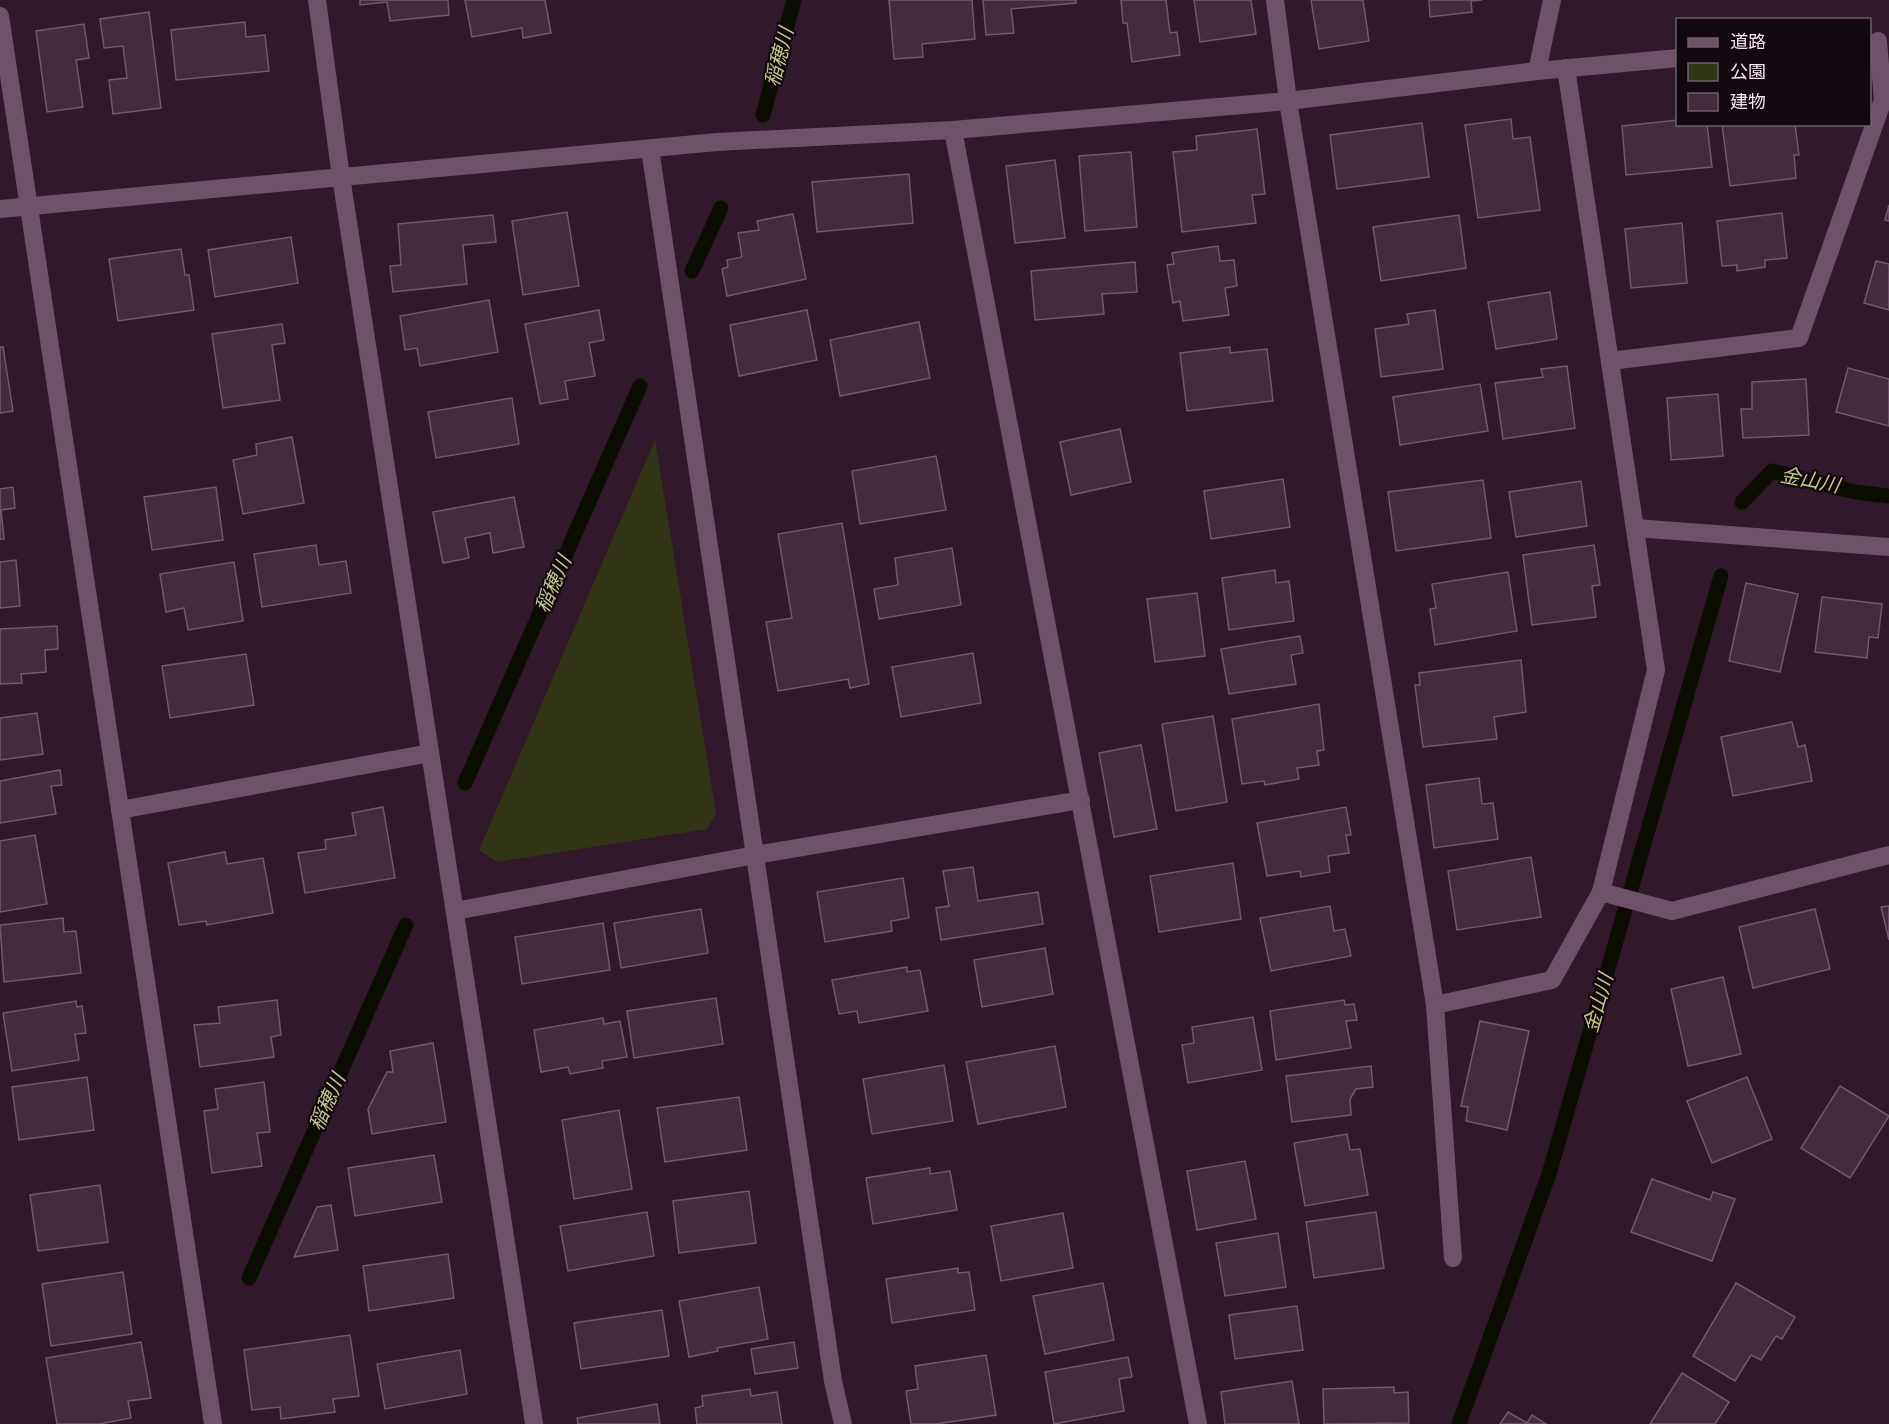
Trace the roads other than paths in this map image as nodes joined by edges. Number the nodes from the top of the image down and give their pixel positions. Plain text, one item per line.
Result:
1 (316, 0) edge
2 (1275, 0) edge
3 (1552, 0) edge
4 (0, 16) edge
5 (1879, 40) edge
6 (1676, 58) edge
7 (1566, 68) junction
8 (1537, 70) junction
9 (1288, 101) junction
10 (953, 130) junction
11 (650, 149) junction
12 (341, 177) junction
13 (28, 206) junction
14 (0, 209) edge
15 (1610, 361) junction
16 (1635, 528) junction
17 (1889, 547) edge
18 (430, 753) junction
19 (1081, 800) junction
20 (120, 810) junction
21 (755, 855) junction
22 (1889, 855) edge
23 (1601, 892) junction
24 (455, 911) junction
25 (1435, 1005) junction
26 (1453, 1258) dead end
27 (213, 1424) edge
28 (534, 1424) edge
29 (843, 1424) edge
30 (1197, 1424) edge

1 - 12 street
2 - 9 street
3 - 8 street
4 - 13 street
5 - 15 street
6 - 7 street
7 - 8 street
7 - 15 street
8 - 9 street
9 - 10 street
9 - 25 street
10 - 11 street
10 - 19 street
11 - 12 street
11 - 21 street
12 - 13 street
12 - 18 street
13 - 14 street
13 - 20 street
15 - 16 street
16 - 17 street
16 - 23 street
18 - 20 street
18 - 24 street
19 - 21 street
19 - 30 street
20 - 27 street
21 - 24 street
21 - 29 street
22 - 23 street
23 - 25 street
24 - 28 street
25 - 26 street

